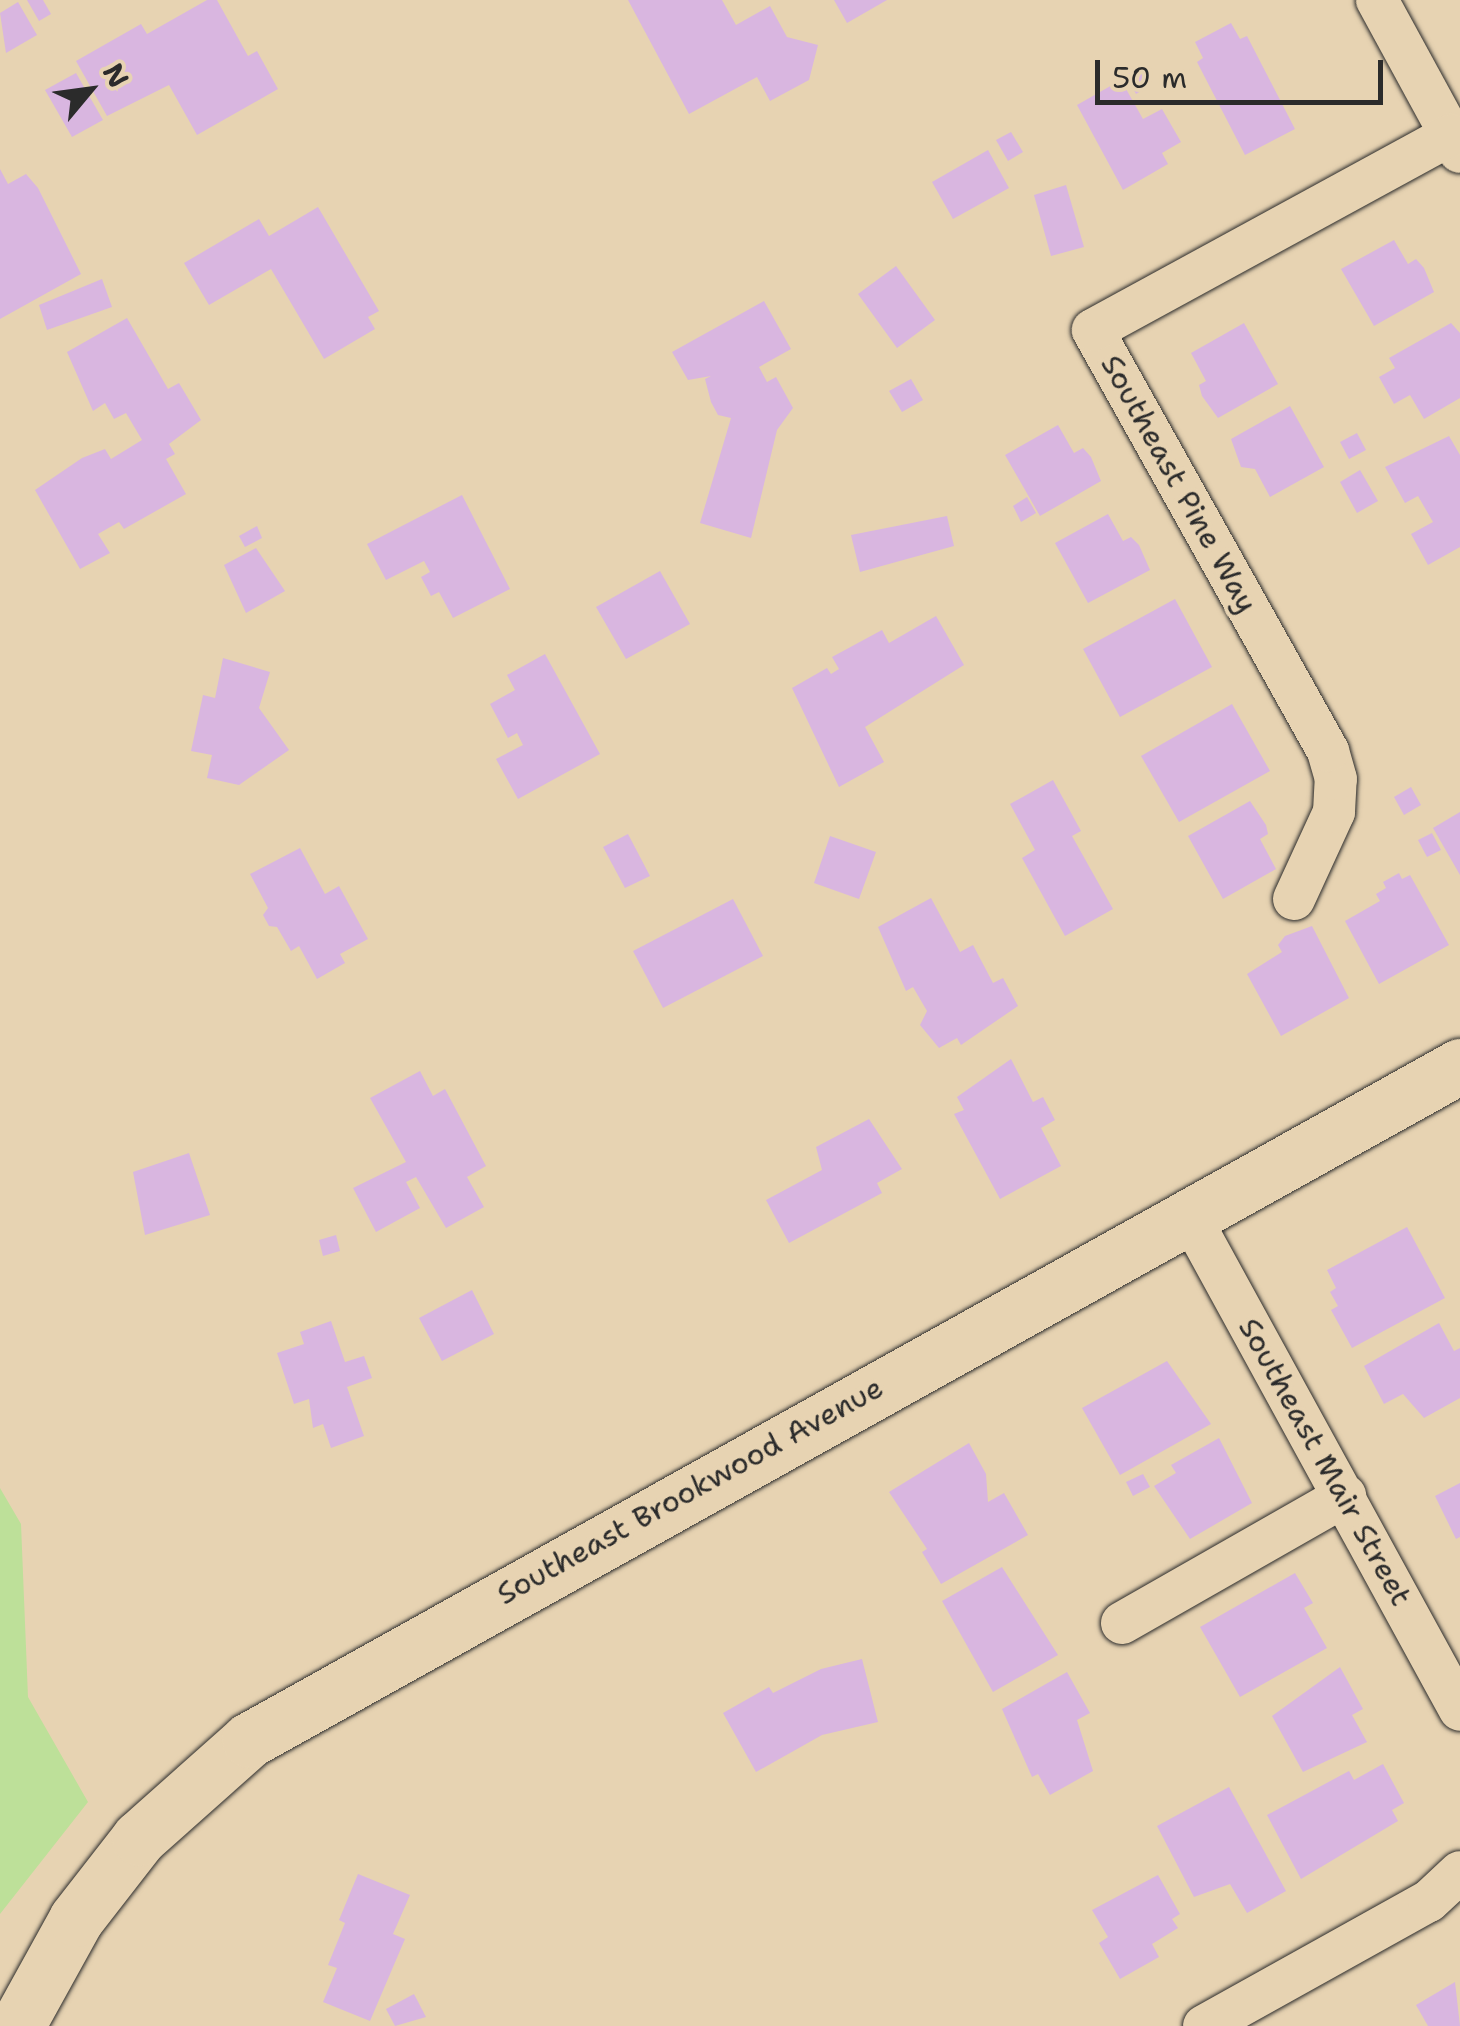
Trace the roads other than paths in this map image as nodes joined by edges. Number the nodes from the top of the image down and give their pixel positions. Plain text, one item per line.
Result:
1 (1377, 0) edge
2 (1455, 144) edge
3 (1294, 899) dead end
4 (1460, 1066) edge
5 (1189, 1215) junction
6 (1345, 1496) junction
7 (1122, 1623) dead end
8 (1460, 1710) edge
9 (1460, 1872) edge
10 (17, 2026) edge
11 (1204, 2026) edge

1 - 2 street
2 - 3 street, Southeast Pine Way
4 - 5 main road, Southeast Brookwood Avenue
5 - 6 street, Southeast Mair Street
5 - 10 main road, Southeast Brookwood Avenue
6 - 7 street
6 - 8 street, Southeast Mair Street
9 - 11 street

